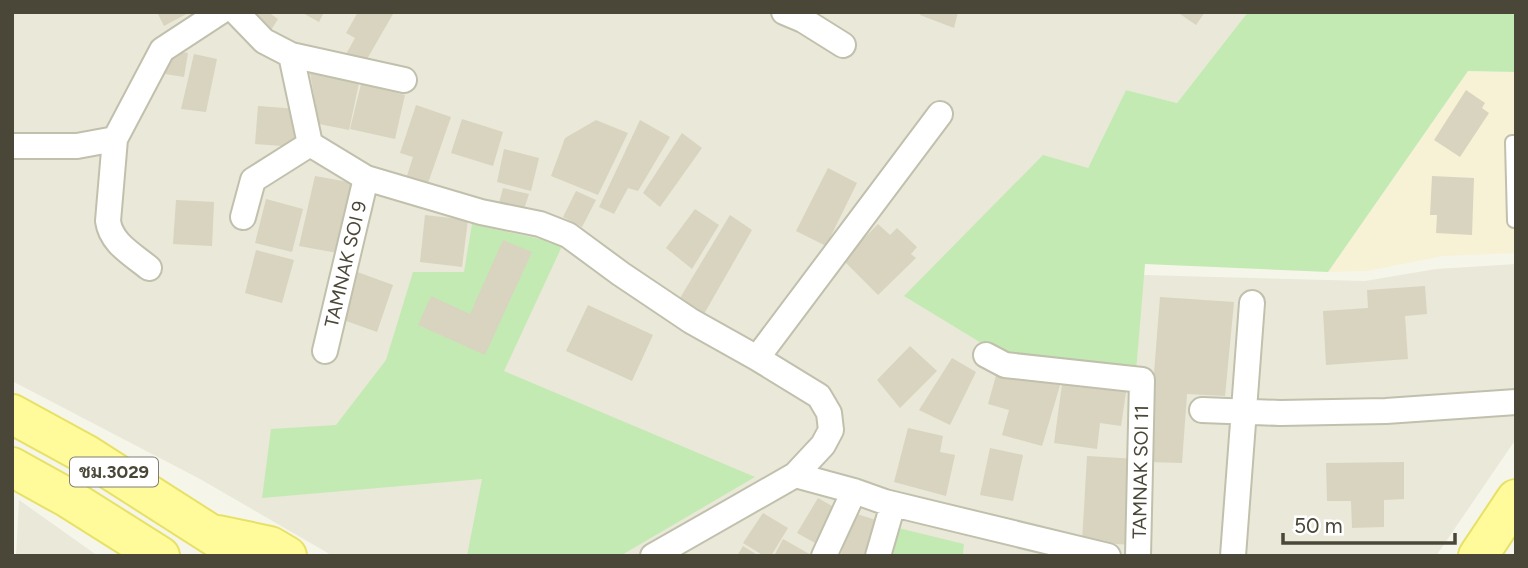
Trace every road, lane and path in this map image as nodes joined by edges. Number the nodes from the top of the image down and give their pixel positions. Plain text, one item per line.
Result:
1 (220, 12) edge
2 (236, 12) edge
3 (784, 12) edge
4 (843, 45) dead end
5 (291, 55) junction
6 (404, 80) dead end
7 (940, 114) dead end
8 (115, 139) junction
9 (1516, 142) edge
10 (310, 144) junction
11 (12, 146) edge
12 (366, 178) junction
13 (243, 217) dead end
14 (1516, 221) edge
15 (149, 268) dead end
16 (1252, 303) dead end
17 (325, 351) dead end
18 (986, 355) dead end
19 (757, 358) junction
20 (1516, 402) edge
21 (1202, 410) dead end
22 (1245, 411) junction
23 (12, 414) edge
24 (12, 467) edge
25 (795, 475) junction
26 (854, 491) junction
27 (1516, 499) edge
28 (892, 504) junction
29 (212, 534) junction
30 (160, 556) edge
31 (245, 556) edge
32 (287, 556) edge
33 (653, 556) edge
34 (824, 556) edge
35 (878, 556) edge
36 (1108, 556) edge
37 (1138, 556) edge
38 (1233, 556) edge
39 (1478, 556) edge

1 - 8 street
2 - 5 street
3 - 4 street
5 - 6 street
5 - 10 street
7 - 19 street
8 - 11 street
8 - 15 street
9 - 14 lane
10 - 12 street
10 - 13 street
12 - 17 street, TAMNAK SOI 9
12 - 19 street
16 - 22 street
18 - 37 street, TAMNAK SOI 11
19 - 25 street
20 - 22 street
21 - 22 street
22 - 38 street
23 - 29 main road, ชม.3029
24 - 30 main road, ชม.3029
25 - 26 street
25 - 33 street
26 - 28 street
26 - 34 street
27 - 39 main road
28 - 35 street
28 - 36 street
29 - 31 main road, ชม.3029
29 - 32 main road

